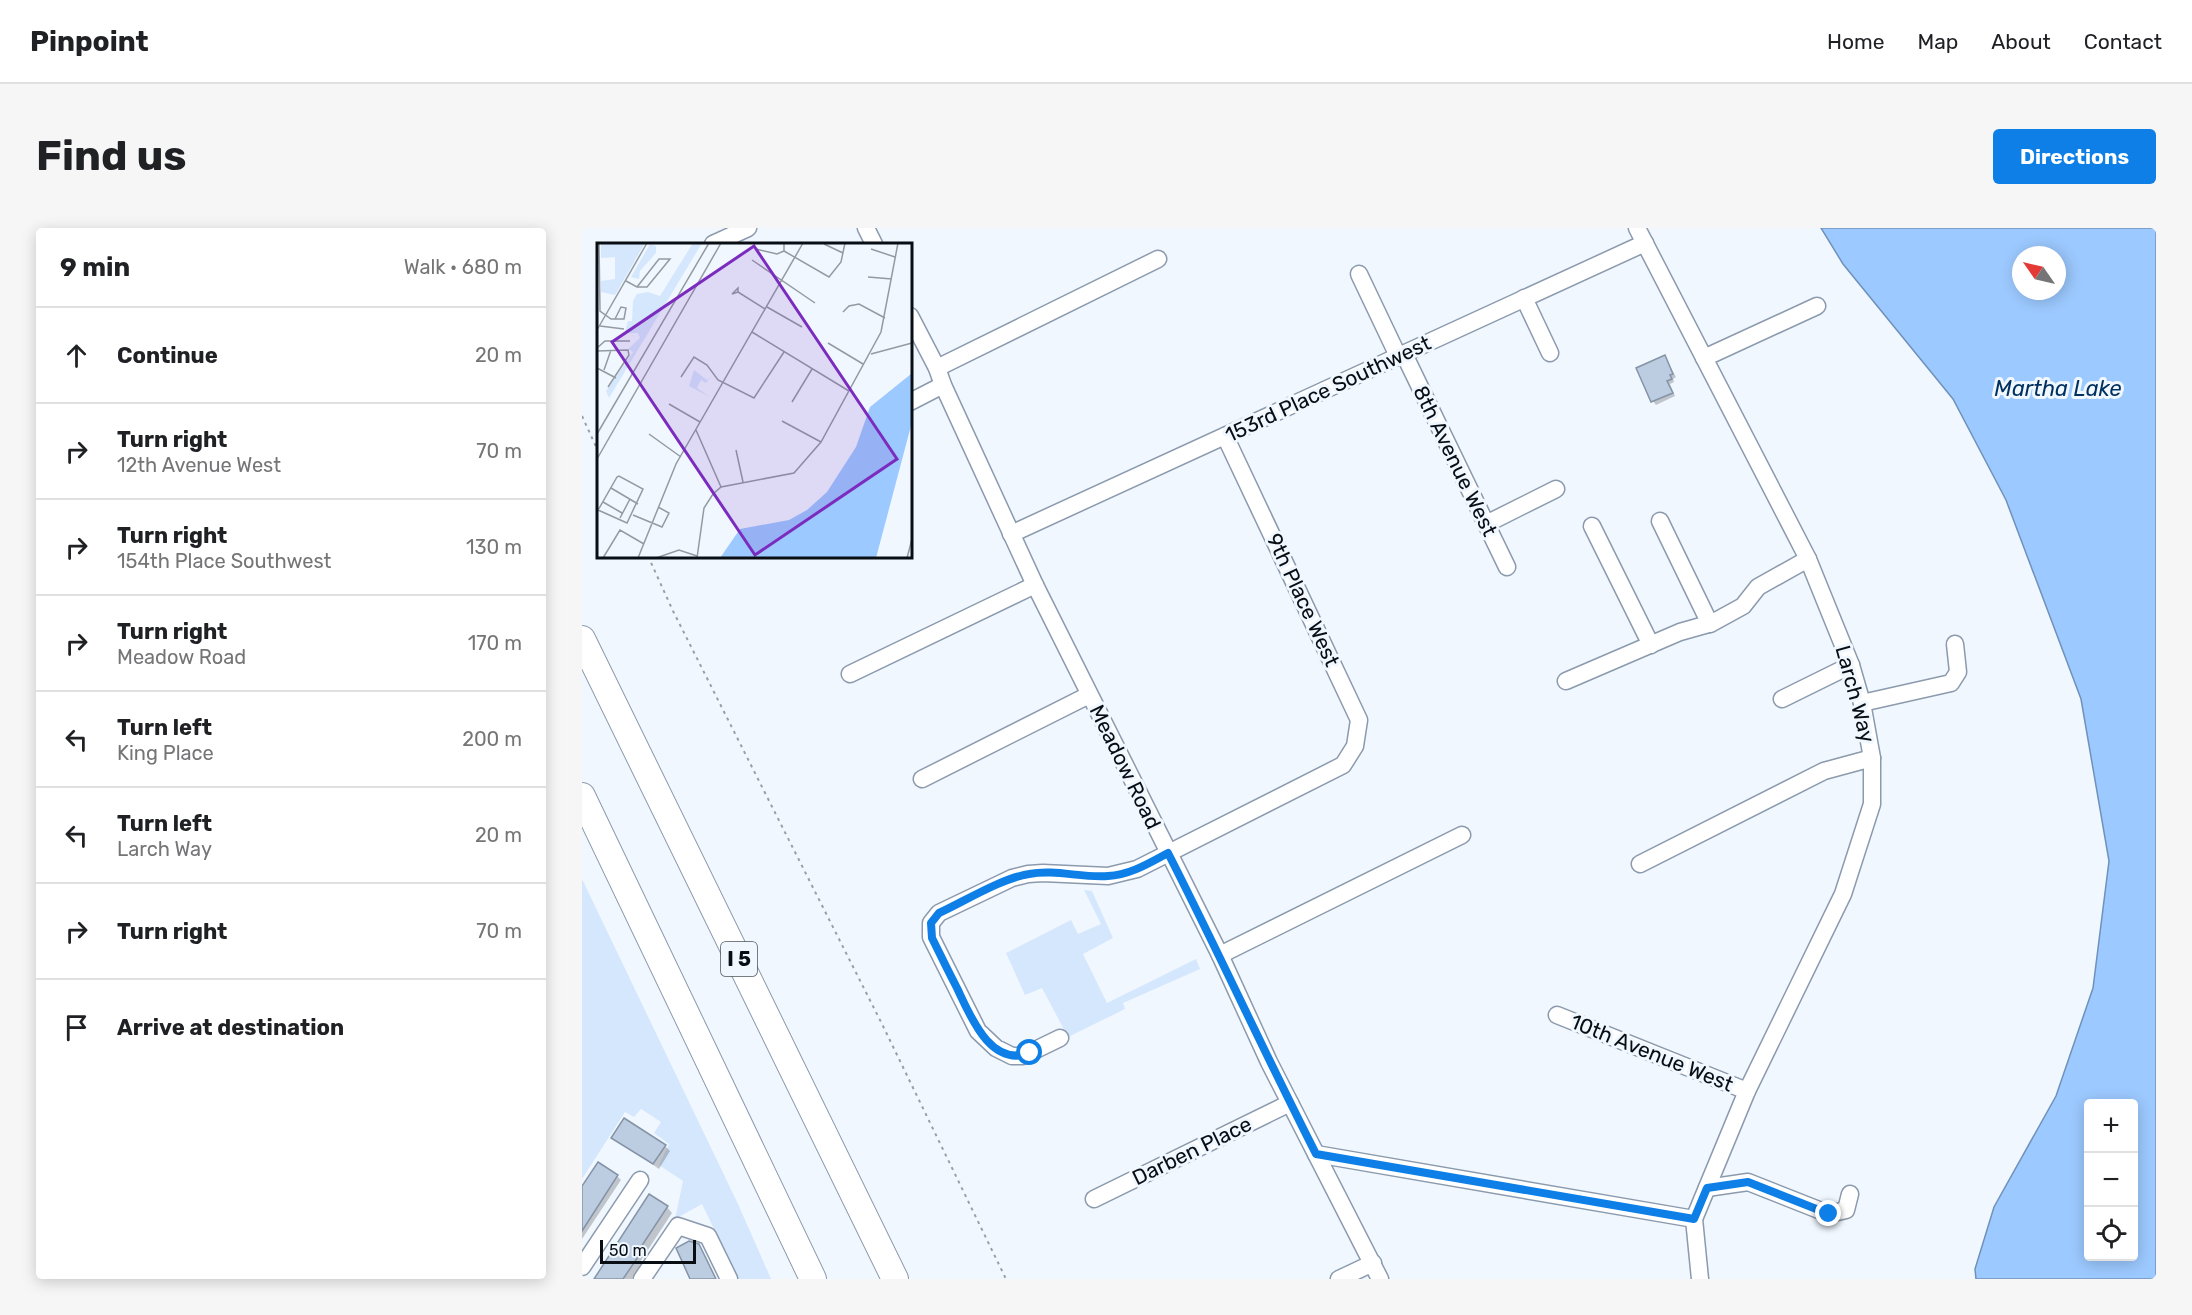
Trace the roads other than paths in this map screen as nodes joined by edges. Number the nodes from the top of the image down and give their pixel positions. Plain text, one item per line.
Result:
1 (748, 228) edge
2 (866, 228) edge
3 (1641, 236) edge
4 (715, 243) edge
5 (874, 243) edge
6 (1158, 259) dead end
7 (1359, 274) dead end
8 (1524, 298) junction
9 (1817, 306) dead end
10 (912, 320) edge
11 (1550, 353) dead end
12 (1401, 355) junction
13 (1704, 358) junction
14 (937, 368) junction
15 (943, 385) junction
16 (912, 401) edge
17 (1226, 436) junction
18 (1556, 489) dead end
19 (1660, 521) dead end
20 (1486, 524) junction
21 (1592, 526) dead end
22 (1011, 534) junction
23 (1808, 559) junction
24 (1507, 567) dead end
25 (1035, 585) junction
26 (1710, 624) junction
27 (582, 639) edge
28 (1955, 644) dead end
29 (1651, 645) junction
30 (1851, 665) junction
31 (850, 674) dead end
32 (1566, 681) dead end
33 (1089, 695) junction
34 (1782, 699) dead end
35 (1862, 703) junction
36 (1872, 758) junction
37 (922, 779) dead end
38 (582, 796) edge
39 (1462, 835) dead end
40 (1168, 853) junction
41 (1640, 864) dead end
42 (1220, 955) junction
43 (1557, 1014) dead end
44 (1060, 1038) dead end
45 (1747, 1091) junction
46 (1290, 1103) junction
47 (1316, 1154) junction
48 (640, 1179) dead end
49 (1707, 1188) junction
50 (1850, 1194) dead end
51 (1094, 1199) dead end
52 (1694, 1219) junction
53 (1372, 1263) junction
54 (582, 1268) edge
55 (642, 1279) edge
56 (729, 1279) edge
57 (813, 1279) edge
58 (895, 1279) edge
59 (1339, 1279) edge
60 (1380, 1279) edge
61 (1700, 1279) edge

1 - 4 street
2 - 5 street
3 - 8 street, 153rd Place Southwest
3 - 13 street, Larch Way
6 - 14 street
7 - 12 street, 8th Avenue West
8 - 11 street
8 - 12 street, 153rd Place Southwest
9 - 13 street
10 - 14 street, Meadow Road
12 - 17 street, 153rd Place Southwest
12 - 20 street, 8th Avenue West
13 - 23 street, Larch Way
14 - 15 street, Meadow Road
15 - 16 street
15 - 22 street, Meadow Road
17 - 22 street, 153rd Place Southwest
17 - 40 street, 9th Place West
18 - 20 street
19 - 26 street
20 - 24 street, 8th Avenue West
21 - 29 street
22 - 25 street, Meadow Road
23 - 26 street
23 - 30 street, Larch Way
25 - 31 street
25 - 33 street, Meadow Road
26 - 29 street
27 - 58 highway, I 5
28 - 35 street
29 - 32 street
30 - 34 street
30 - 35 street, Larch Way
33 - 37 street
33 - 40 street, Meadow Road
35 - 36 street, Larch Way
36 - 41 street
36 - 45 street, Larch Way
38 - 57 highway
39 - 42 street
40 - 42 street, Meadow Road
40 - 44 street
42 - 46 street, Meadow Road
43 - 45 street, 10th Avenue West
45 - 49 street, Larch Way
46 - 47 street, Meadow Road
46 - 51 street, Darben Place
47 - 52 street
47 - 53 street, Meadow Road
48 - 54 street
49 - 50 street
49 - 52 street, Larch Way
52 - 61 street, Larch Way
53 - 59 street
53 - 60 street, Meadow Road
55 - 56 street

